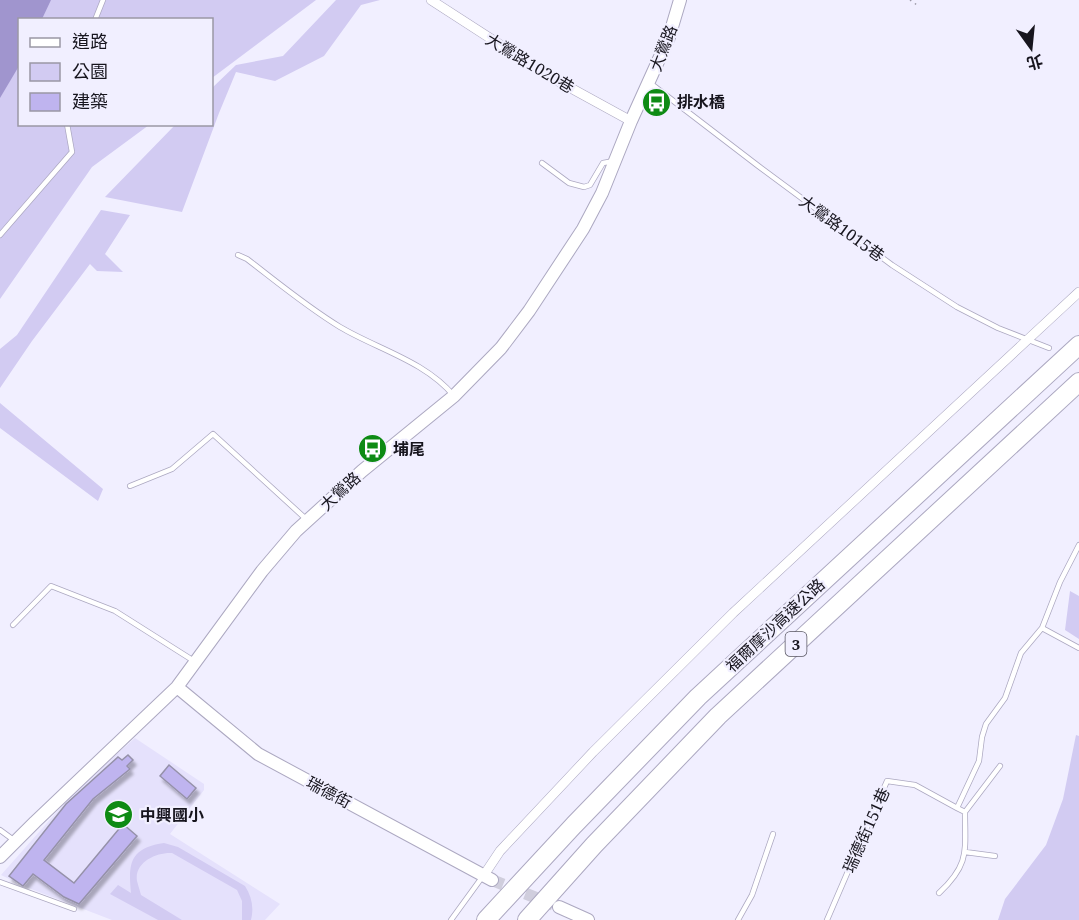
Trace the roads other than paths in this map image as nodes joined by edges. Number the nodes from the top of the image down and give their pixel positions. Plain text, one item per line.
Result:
1 (103, 0) edge
2 (431, 0) edge
3 (680, 0) edge
4 (96, 18) edge
5 (650, 82) junction
6 (631, 121) junction
7 (66, 126) edge
8 (616, 161) junction
9 (542, 163) dead end
10 (0, 235) edge
11 (238, 255) dead end
12 (1079, 291) edge
13 (1027, 340) junction
14 (1079, 345) edge
15 (1048, 348) dead end
16 (1079, 382) edge
17 (454, 396) junction
18 (130, 486) dead end
19 (309, 520) junction
20 (1079, 545) edge
21 (13, 625) dead end
22 (1042, 628) junction
23 (1079, 648) edge
24 (196, 662) junction
25 (177, 687) junction
26 (1000, 766) dead end
27 (957, 808) junction
28 (965, 812) junction
29 (0, 830) edge
30 (773, 834) dead end
31 (15, 841) junction
32 (966, 852) junction
33 (995, 856) dead end
34 (0, 857) edge
35 (488, 877) junction
36 (0, 882) edge
37 (939, 892) dead end
38 (559, 907) tunnel mouth
39 (74, 909) dead end
40 (570, 916) edge
41 (451, 920) edge
42 (486, 920) edge
43 (527, 920) edge
44 (588, 920) edge
45 (738, 920) edge
46 (827, 920) edge

1 - 4 lane
2 - 6 street, 大鶯路1020巷
3 - 5 street, 大鶯路
5 - 6 street, 大鶯路
5 - 13 lane, 大鶯路1015巷
6 - 8 street, 大鶯路
7 - 10 lane
8 - 9 lane
8 - 17 street, 大鶯路
11 - 17 lane
12 - 13 street
13 - 15 lane, 大鶯路1015巷
13 - 35 street
14 - 42 highway, 福爾摩沙高速公路 / 3
16 - 43 highway, 福爾摩沙高速公路 / 3
17 - 19 street, 大鶯路
18 - 19 lane
19 - 24 street, 大鶯路
20 - 22 lane
21 - 24 lane
22 - 23 lane
22 - 27 lane
24 - 25 street, 大鶯路
25 - 31 street, 大鶯路
25 - 35 street, 瑞德街
26 - 28 lane
27 - 28 lane
27 - 46 lane, 瑞德街151巷
28 - 32 lane
29 - 31 lane
30 - 45 lane
31 - 34 street, 大鶯路
32 - 33 lane
32 - 37 lane
35 - 41 lane
36 - 39 lane
38 - 40 street
40 - 44 street

